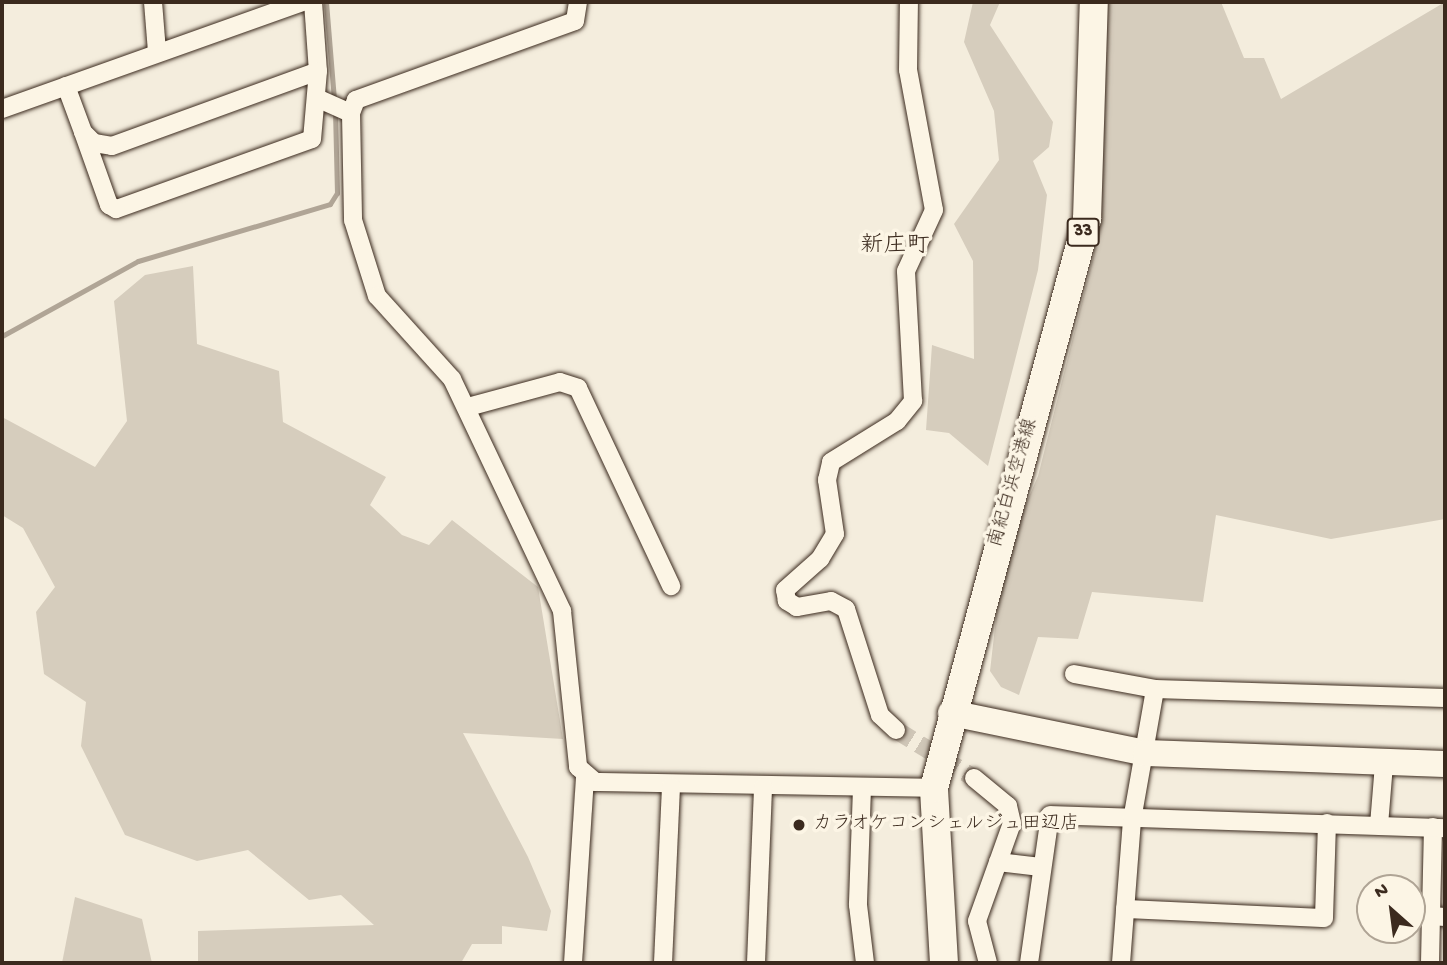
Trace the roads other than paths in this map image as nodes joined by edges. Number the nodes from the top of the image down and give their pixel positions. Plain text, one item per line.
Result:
1 (153, 2) edge
2 (303, 2) edge
3 (313, 2) edge
4 (578, 2) edge
5 (909, 2) edge
6 (1094, 2) edge
7 (157, 52) junction
8 (318, 71) junction
9 (66, 86) junction
10 (319, 99) junction
11 (2, 109) edge
12 (351, 113) junction
13 (83, 132) junction
14 (468, 407) junction
15 (671, 586) dead end
16 (1074, 674) dead end
17 (1155, 689) junction
18 (1445, 698) edge
19 (951, 713) junction
20 (896, 730) tunnel mouth
21 (1146, 752) junction
22 (1384, 764) junction
23 (1445, 764) edge
24 (585, 776) junction
25 (974, 778) tunnel mouth
26 (671, 786) junction
27 (763, 787) junction
28 (862, 788) junction
29 (934, 788) junction
30 (1132, 820) junction
31 (1327, 823) junction
32 (1379, 825) junction
33 (1439, 828) edge
34 (998, 862) junction
35 (1041, 867) junction
36 (1125, 909) junction
37 (1438, 916) edge
38 (573, 963) edge
39 (663, 963) edge
40 (756, 963) edge
41 (865, 963) edge
42 (944, 963) edge
43 (988, 963) edge
44 (1029, 963) edge
45 (1121, 963) edge
46 (1430, 963) edge

1 - 7 street
2 - 7 street
3 - 8 street
4 - 12 street
5 - 20 street
6 - 19 main road, 南紀白浜空港線 / 33
7 - 9 street
8 - 10 street
8 - 13 street
9 - 11 street
9 - 13 street
10 - 12 street
10 - 13 street
12 - 14 street
14 - 15 street
14 - 24 street
16 - 17 street
17 - 18 street
17 - 21 street
19 - 21 street
19 - 29 main road, 南紀白浜空港線 / 33
21 - 22 street
21 - 30 street
22 - 23 street
22 - 32 street
24 - 26 street
24 - 38 street
25 - 34 street
26 - 27 street
26 - 39 street
27 - 28 street
27 - 40 street
28 - 29 street
28 - 41 street
29 - 42 main road, 南紀白浜空港線 / 33
30 - 31 street
30 - 35 street
30 - 36 street
31 - 32 street
31 - 36 street
32 - 33 street
33 - 37 street
34 - 35 street
34 - 43 street
35 - 44 street
36 - 45 street
37 - 46 street

